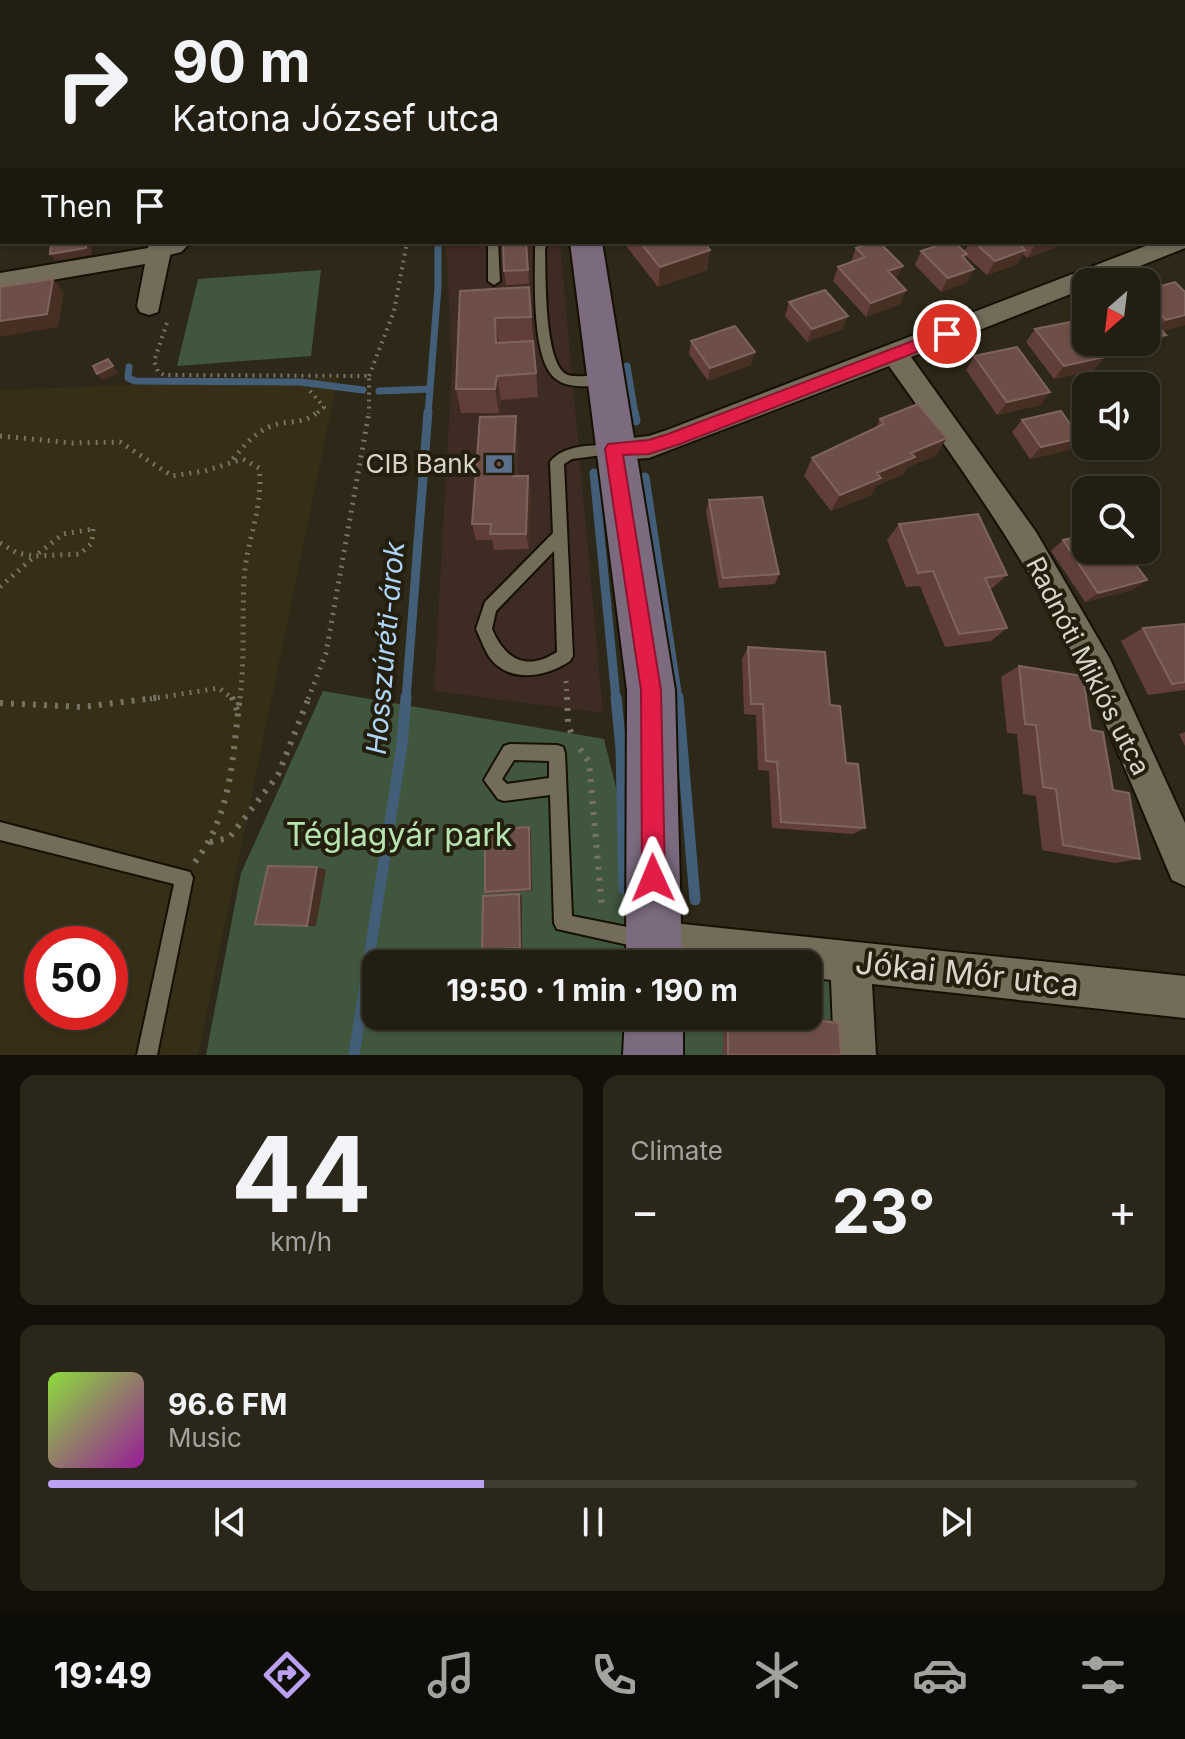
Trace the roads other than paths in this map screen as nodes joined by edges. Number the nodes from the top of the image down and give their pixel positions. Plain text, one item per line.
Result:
1 (183, 244) edge
2 (493, 244) edge
3 (542, 244) edge
4 (586, 244) edge
5 (1173, 244) edge
6 (160, 248) edge
7 (0, 281) edge
8 (494, 281) dead end
9 (159, 311) road end
10 (895, 354) junction
11 (606, 380) junction
12 (614, 449) junction
13 (558, 537) junction
14 (558, 785) dead end
15 (0, 831) edge
16 (1185, 867) edge
17 (649, 950) edge
18 (654, 950) edge
19 (822, 960) edge
20 (850, 961) junction
21 (1185, 997) edge
22 (654, 1030) edge
23 (147, 1055) edge
24 (653, 1055) edge
25 (855, 1055) edge

1 - 6 lane
2 - 8 lane
3 - 11 lane
4 - 11 main road
5 - 10 street
6 - 7 street
6 - 9 street
10 - 12 street
10 - 16 street, Radnóti Miklós utca
11 - 12 main road
12 - 13 lane
12 - 18 main road
13 - 13 lane
14 - 17 lane
15 - 23 lane
19 - 20 street, Jókai Mór utca
20 - 21 street, Jókai Mór utca
20 - 25 street
22 - 24 main road

